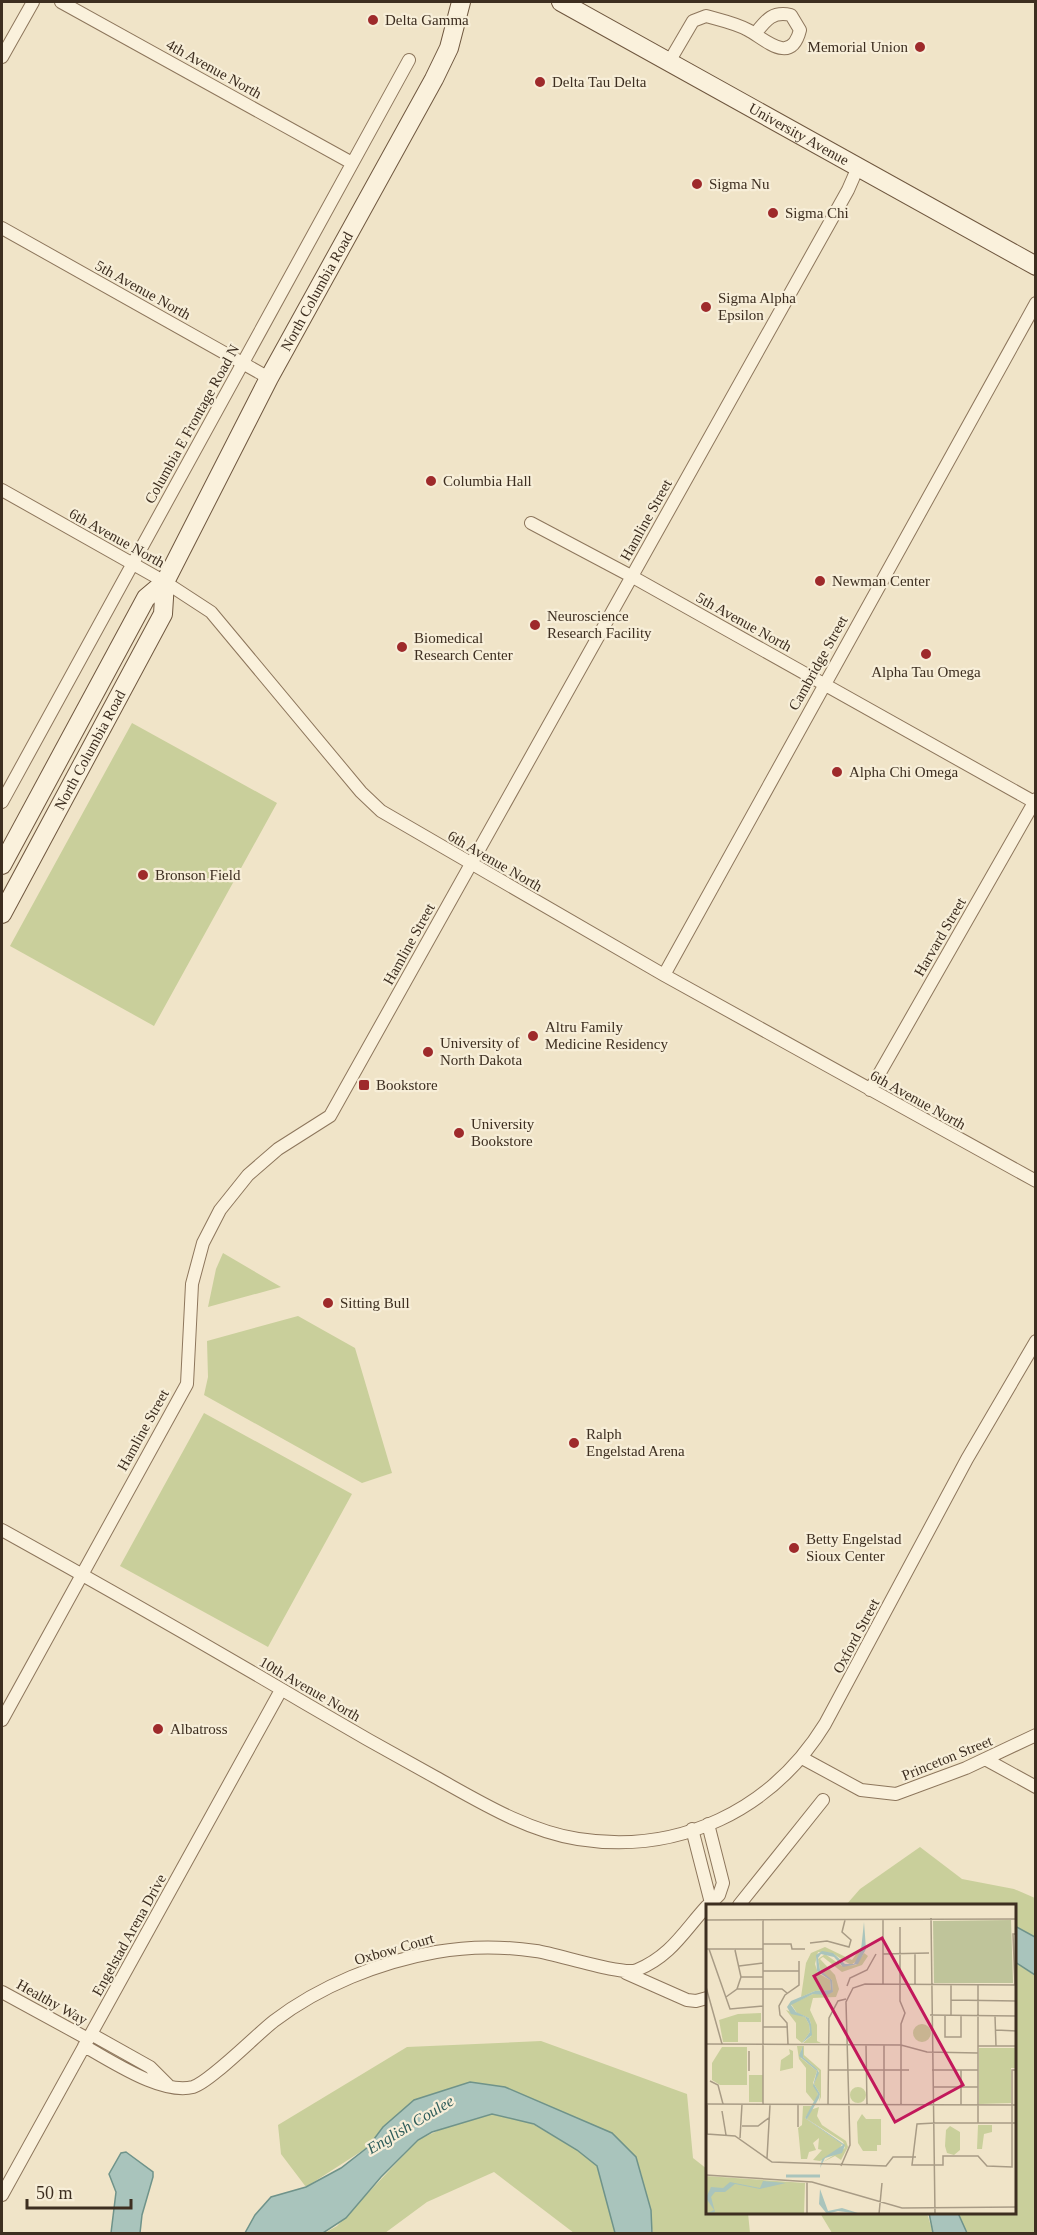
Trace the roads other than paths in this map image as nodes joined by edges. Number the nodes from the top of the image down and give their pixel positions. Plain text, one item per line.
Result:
1 (33, 2) edge
2 (61, 2) edge
3 (461, 2) edge
4 (561, 2) edge
5 (755, 34) dead end
6 (2, 57) edge
7 (409, 60) dead end
8 (669, 62) junction
9 (352, 164) junction
10 (858, 167) junction
11 (2, 228) edge
12 (1035, 266) edge
13 (1035, 303) edge
14 (242, 363) junction
15 (269, 378) junction
16 (2, 490) edge
17 (531, 523) dead end
18 (131, 563) junction
19 (632, 576) junction
20 (165, 582) junction
21 (824, 684) junction
22 (1035, 801) edge
23 (2, 802) edge
24 (2, 865) edge
25 (471, 865) junction
26 (2, 914) edge
27 (664, 975) junction
28 (870, 1090) junction
29 (1035, 1181) edge
30 (1035, 1341) edge
31 (2, 1530) edge
32 (81, 1574) junction
33 (281, 1690) junction
34 (2, 1720) edge
35 (1035, 1735) edge
36 (802, 1758) junction
37 (985, 1759) junction
38 (1035, 1787) edge
39 (823, 1800) dead end
40 (708, 1824) junction
41 (692, 1829) junction
42 (616, 1842) joint
43 (706, 1904) edge
44 (710, 1904) edge
45 (740, 1904) edge
46 (706, 1909) edge
47 (626, 1973) junction
48 (2, 1992) edge
49 (706, 1999) edge
50 (88, 2040) junction
51 (2, 2194) edge

1 - 6 street
2 - 9 street, 4th Avenue North
3 - 15 main road, North Columbia Road
4 - 8 main road, University Avenue
5 - 8 street
7 - 9 street, Columbia E Frontage Road N
8 - 10 main road, University Avenue
9 - 14 street, Columbia E Frontage Road N
10 - 12 main road, University Avenue
10 - 19 street, Hamline Street
11 - 14 street, 5th Avenue North
13 - 21 street, Cambridge Street
14 - 15 street, 5th Avenue North
14 - 18 street, Columbia E Frontage Road N
15 - 20 main road, North Columbia Road
16 - 18 street, 6th Avenue North
17 - 19 street, 5th Avenue North
18 - 20 street, 6th Avenue North
18 - 23 street, Columbia E Frontage Road N
19 - 21 street, 5th Avenue North
19 - 25 street, Hamline Street
20 - 24 main road, North Columbia Road
20 - 25 street, 6th Avenue North
20 - 26 main road, North Columbia Road
21 - 22 street, 5th Avenue North
21 - 27 street, Cambridge Street
22 - 28 street, Harvard Street
25 - 27 street, 6th Avenue North
25 - 32 street, Hamline Street
27 - 28 street, 6th Avenue North
28 - 29 street, 6th Avenue North
30 - 36 street, Oxford Street
31 - 32 street, 10th Avenue North
32 - 33 street, 10th Avenue North
32 - 34 street, Hamline Street
33 - 42 street, 10th Avenue North
33 - 50 street, Engelstad Arena Drive
35 - 37 street, Princeton Street
36 - 37 street, Princeton Street
36 - 40 street, Oxford Street
37 - 38 street
39 - 45 street
40 - 41 street, Oxford Street
40 - 44 street
41 - 42 street, Oxford Street
41 - 43 street
46 - 47 street
47 - 49 street, Oxbow Court
47 - 50 street, Oxbow Court
48 - 50 street, Healthy Way
50 - 51 street, Engelstad Arena Drive

